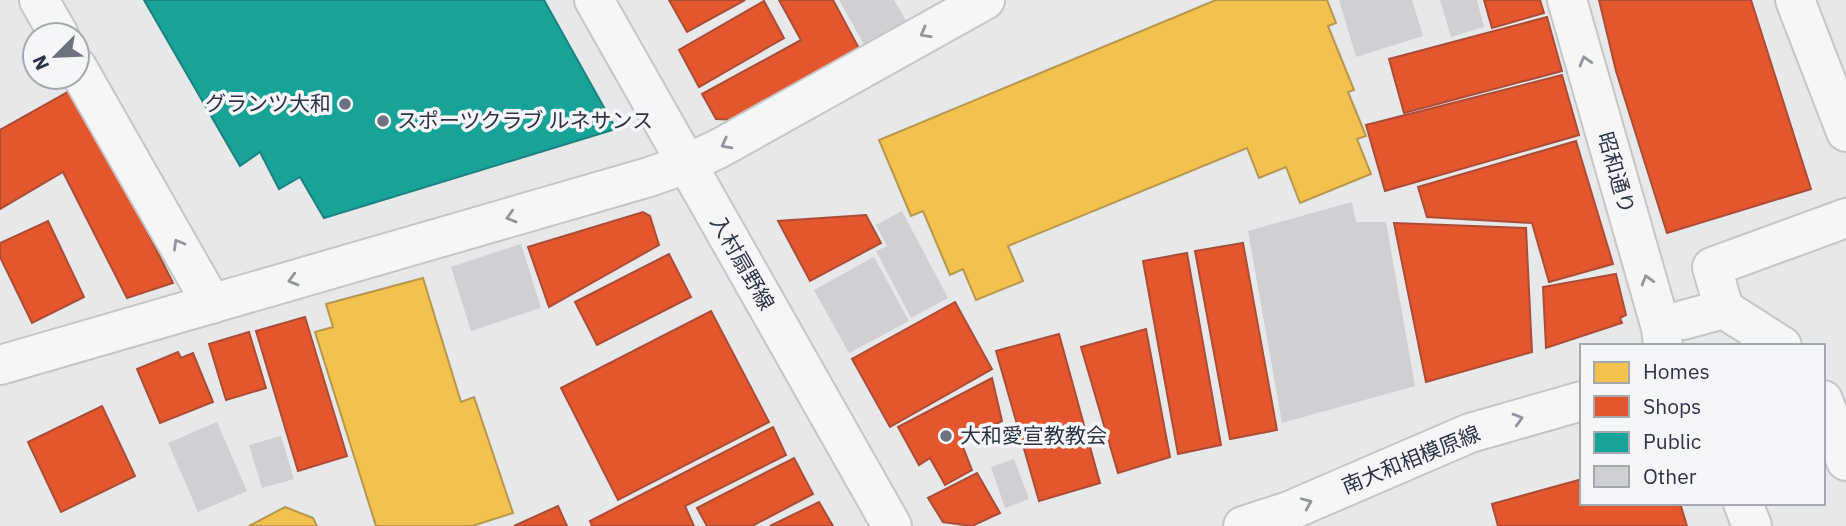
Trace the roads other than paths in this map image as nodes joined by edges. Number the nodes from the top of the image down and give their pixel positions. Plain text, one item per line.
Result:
1 (39, 0) edge
2 (594, 0) edge
3 (985, 0) edge
4 (1567, 0) edge
5 (1795, 0) edge
6 (51, 21) edge
7 (91, 91) edge
8 (1846, 132) edge
9 (686, 164) junction
10 (1846, 218) edge
11 (212, 304) junction
12 (1724, 309) junction
13 (1673, 333) edge
14 (1779, 344) edge
15 (0, 365) edge
16 (1580, 402) edge
17 (1825, 404) edge
18 (1844, 447) edge
19 (1744, 505) edge
20 (892, 526) edge
21 (1243, 526) edge
22 (1752, 526) edge

1 - 6 street
2 - 9 street, 入村扇野線
3 -> 9 street
13 -> 4 street, 昭和通り
5 - 8 street
11 -> 7 street
9 -> 11 street
9 - 20 street, 入村扇野線
10 - 12 street
11 - 15 street
12 - 13 street
12 - 14 street
21 -> 16 street, 南大和相模原線
17 - 18 street
19 - 22 street

